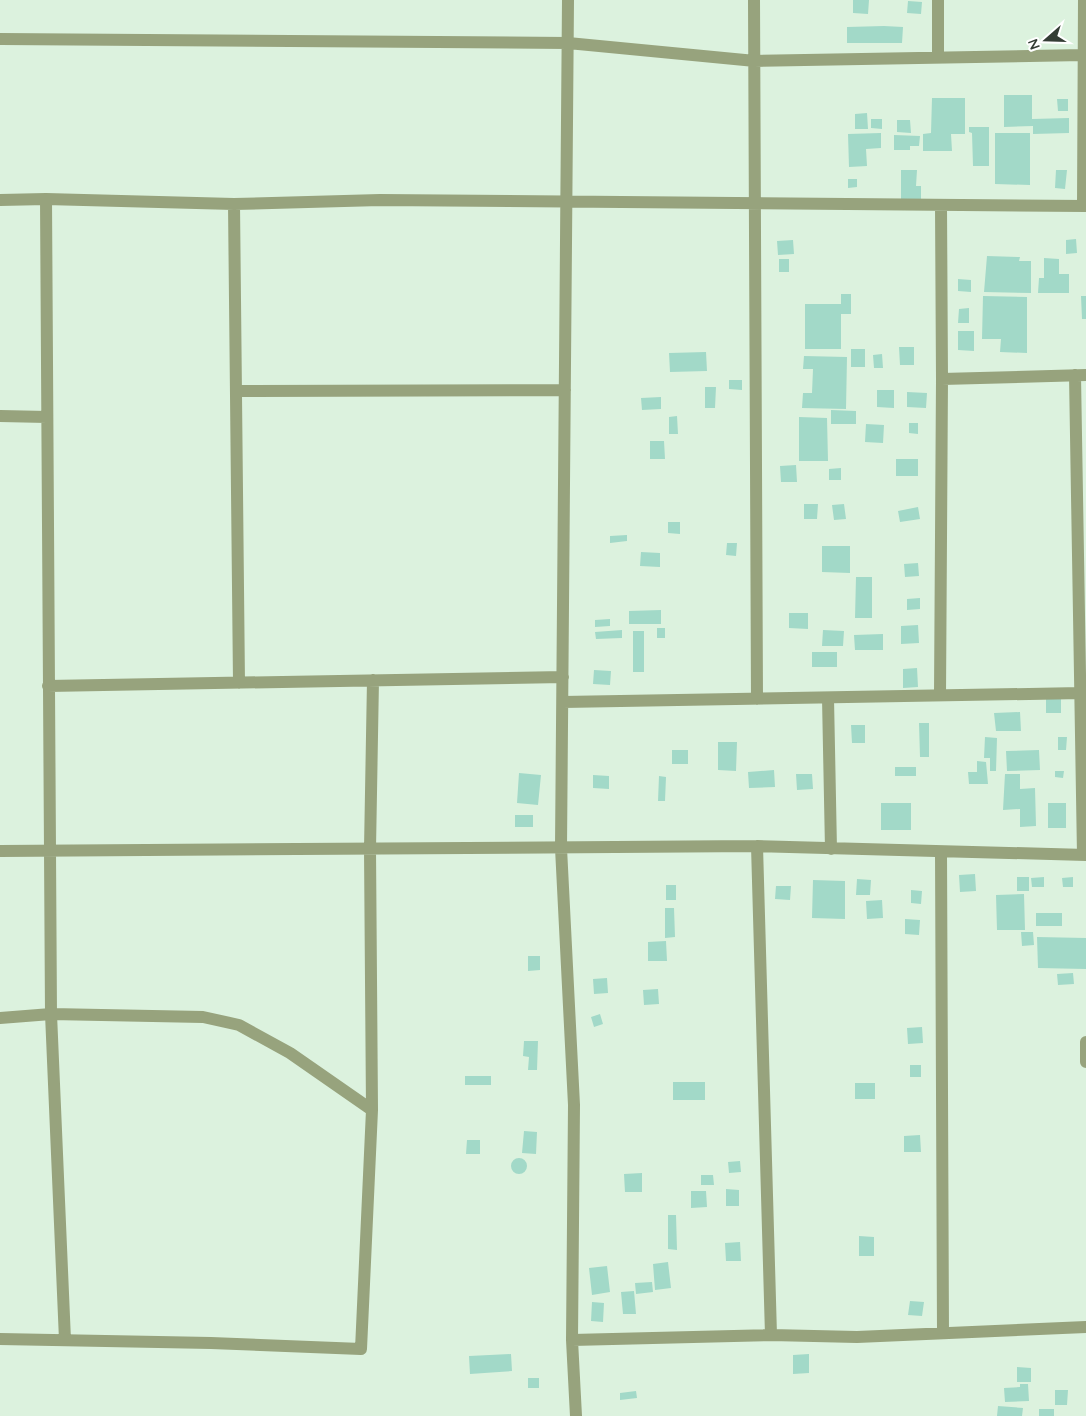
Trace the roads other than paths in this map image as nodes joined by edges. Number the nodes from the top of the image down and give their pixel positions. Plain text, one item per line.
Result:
1 (568, 0) edge
2 (754, 0) edge
3 (938, 0) edge
4 (1084, 0) edge
5 (0, 39) edge
6 (568, 43) junction
7 (1083, 55) junction
8 (938, 56) junction
9 (755, 61) junction
10 (46, 199) junction
11 (0, 200) edge
12 (567, 202) junction
13 (755, 203) junction
14 (234, 204) junction
15 (941, 206) junction
16 (1084, 206) edge
17 (1080, 375) edge
18 (942, 379) junction
19 (565, 390) junction
20 (237, 391) junction
21 (0, 416) edge
22 (47, 417) junction
23 (563, 677) junction
24 (373, 680) junction
25 (239, 683) junction
26 (48, 686) junction
27 (1081, 693) junction
28 (940, 695) junction
29 (757, 698) junction
30 (828, 698) junction
31 (563, 702) junction
32 (757, 846) junction
33 (562, 848) junction
34 (370, 849) junction
35 (831, 849) junction
36 (0, 851) edge
37 (48, 851) junction
38 (941, 852) junction
39 (1085, 855) edge
40 (51, 1014) junction
41 (0, 1018) edge
42 (1086, 1042) edge
43 (1086, 1062) edge
44 (372, 1110) junction
45 (1086, 1327) edge
46 (943, 1333) junction
47 (772, 1335) junction
48 (0, 1340) edge
49 (65, 1340) junction
50 (572, 1340) junction
51 (576, 1416) edge

1 - 6 street
2 - 9 street
3 - 8 street
4 - 7 street
5 - 6 street
6 - 9 street
6 - 12 street
7 - 8 street
7 - 16 street
8 - 9 street
9 - 13 street
10 - 11 street
10 - 14 street
10 - 22 street
12 - 13 street
12 - 14 street
12 - 19 street
13 - 15 street
13 - 29 street
14 - 20 street
15 - 16 street
15 - 18 street
17 - 18 street
17 - 27 street
18 - 28 street
19 - 20 street
19 - 23 street
20 - 25 street
21 - 22 street
22 - 26 street
23 - 24 street
23 - 31 street
24 - 25 street
24 - 34 street
25 - 26 street
26 - 37 street
27 - 28 street
27 - 39 street
28 - 30 street
29 - 30 street
29 - 31 street
30 - 35 street
31 - 33 street
32 - 33 street
32 - 35 street
32 - 47 street
33 - 34 street
33 - 50 street
34 - 37 street
34 - 44 street
35 - 38 street
36 - 37 street
37 - 40 street
38 - 39 street
38 - 46 street
40 - 41 street
40 - 44 street
40 - 49 street
42 - 43 street
44 - 49 street
45 - 46 street
46 - 47 street
47 - 50 street
48 - 49 street
50 - 51 street

